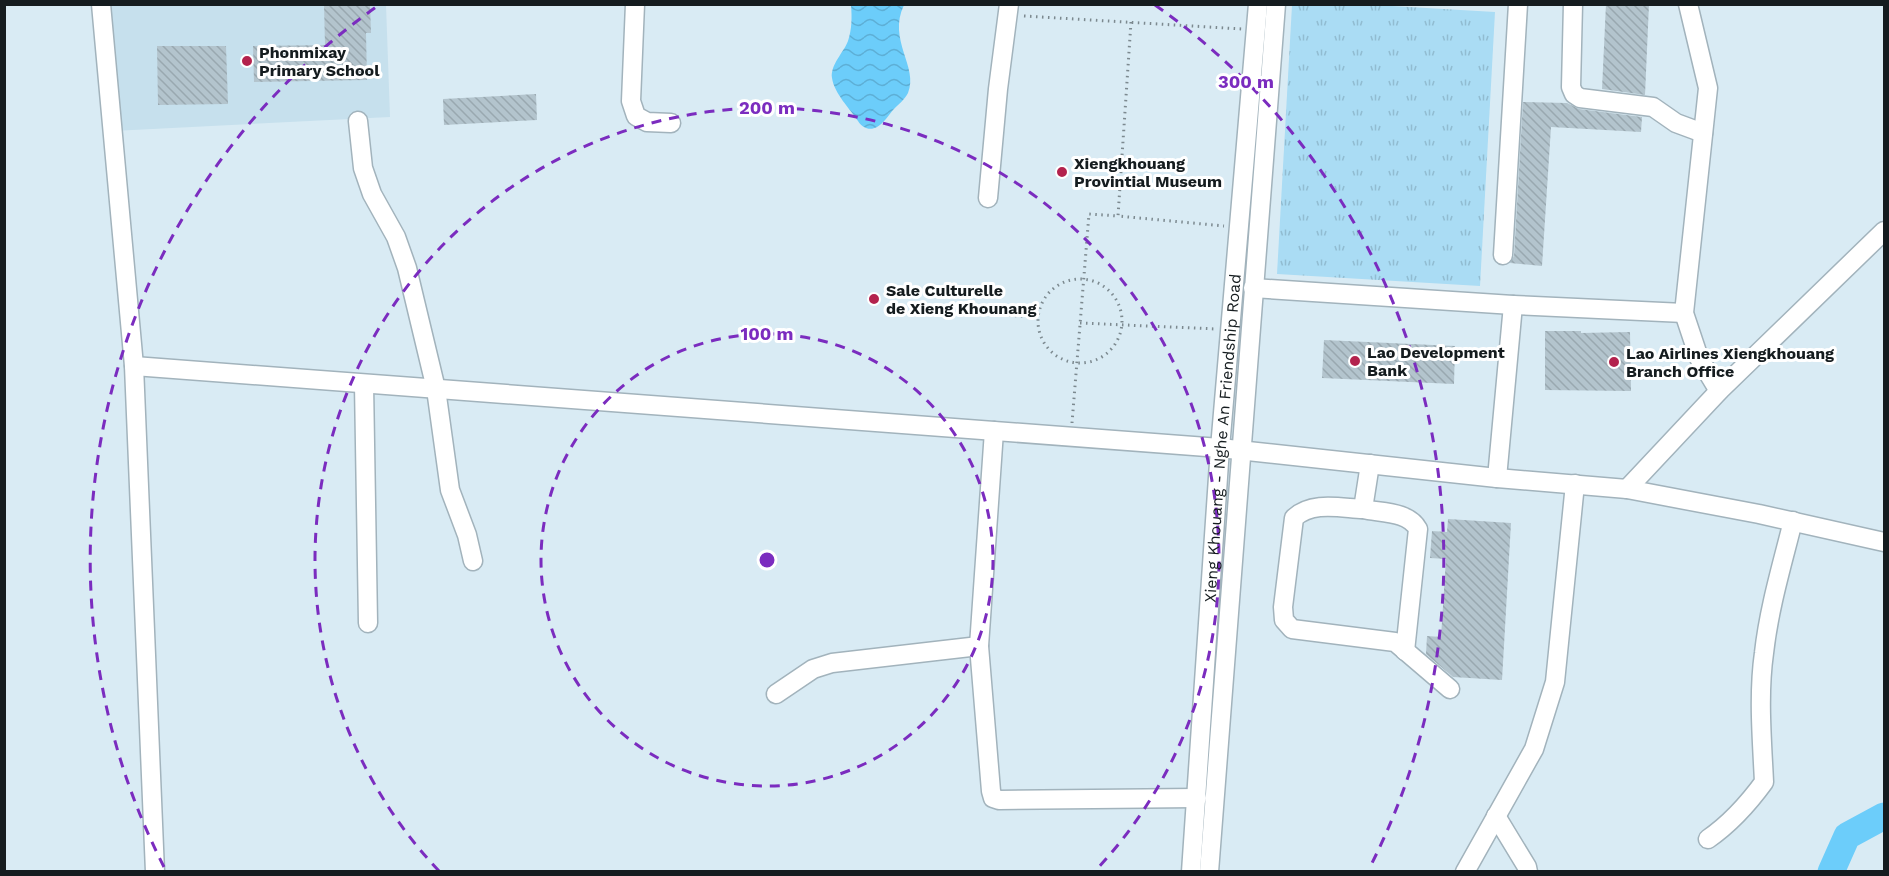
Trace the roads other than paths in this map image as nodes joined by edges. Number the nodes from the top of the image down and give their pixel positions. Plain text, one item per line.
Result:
1 (101, 4) edge
2 (635, 4) edge
3 (1258, 4) edge
4 (1276, 4) edge
5 (1518, 4) edge
6 (1573, 4) edge
7 (1688, 4) edge
8 (1009, 10) edge
9 (358, 121) dead end
10 (671, 123) dead end
11 (1703, 133) junction
12 (988, 198) dead end
13 (1884, 231) edge
14 (1503, 255) dead end
15 (1253, 288) junction
16 (1513, 305) junction
17 (1684, 313) junction
18 (134, 366) junction
19 (364, 384) junction
20 (436, 389) junction
21 (1719, 391) junction
22 (994, 431) junction
23 (1220, 448) junction
24 (1240, 451) junction
25 (1370, 465) junction
26 (1497, 478) junction
27 (1575, 484) junction
28 (1627, 489) junction
29 (1363, 509) junction
30 (1793, 521) junction
31 (1884, 542) edge
32 (473, 561) dead end
33 (368, 623) dead end
34 (979, 646) junction
35 (1405, 651) junction
36 (1450, 689) dead end
37 (776, 694) dead end
38 (1197, 798) junction
39 (1496, 816) junction
40 (1708, 838) dead end
41 (155, 872) edge
42 (1191, 872) edge
43 (1209, 872) edge
44 (1465, 872) edge
45 (1528, 872) edge

1 - 18 street
2 - 10 street
3 - 23 street, Xieng Khouang - Nghe An Friendship Road
4 - 15 street, Xieng Khouang - Nghe An Friendship Road
5 - 14 street
6 - 11 street
7 - 11 street
8 - 12 street
9 - 20 street
11 - 17 street
13 - 21 street
15 - 16 street
15 - 24 street, Xieng Khouang - Nghe An Friendship Road
16 - 17 street
16 - 26 street
17 - 21 street
18 - 19 street
18 - 41 street
19 - 20 street
19 - 33 street
20 - 22 street
20 - 32 street
21 - 28 street
22 - 23 street
22 - 34 street
23 - 24 street
23 - 38 street, Xieng Khouang - Nghe An Friendship Road
24 - 25 street
24 - 43 street, Xieng Khouang - Nghe An Friendship Road
25 - 26 street
25 - 29 street
26 - 27 street
27 - 28 street
27 - 39 street
28 - 30 street
29 - 35 street
29 - 35 street
30 - 31 street
30 - 40 street
34 - 37 street
34 - 38 street
35 - 36 street
38 - 42 street, Xieng Khouang - Nghe An Friendship Road
39 - 44 street
39 - 45 street

